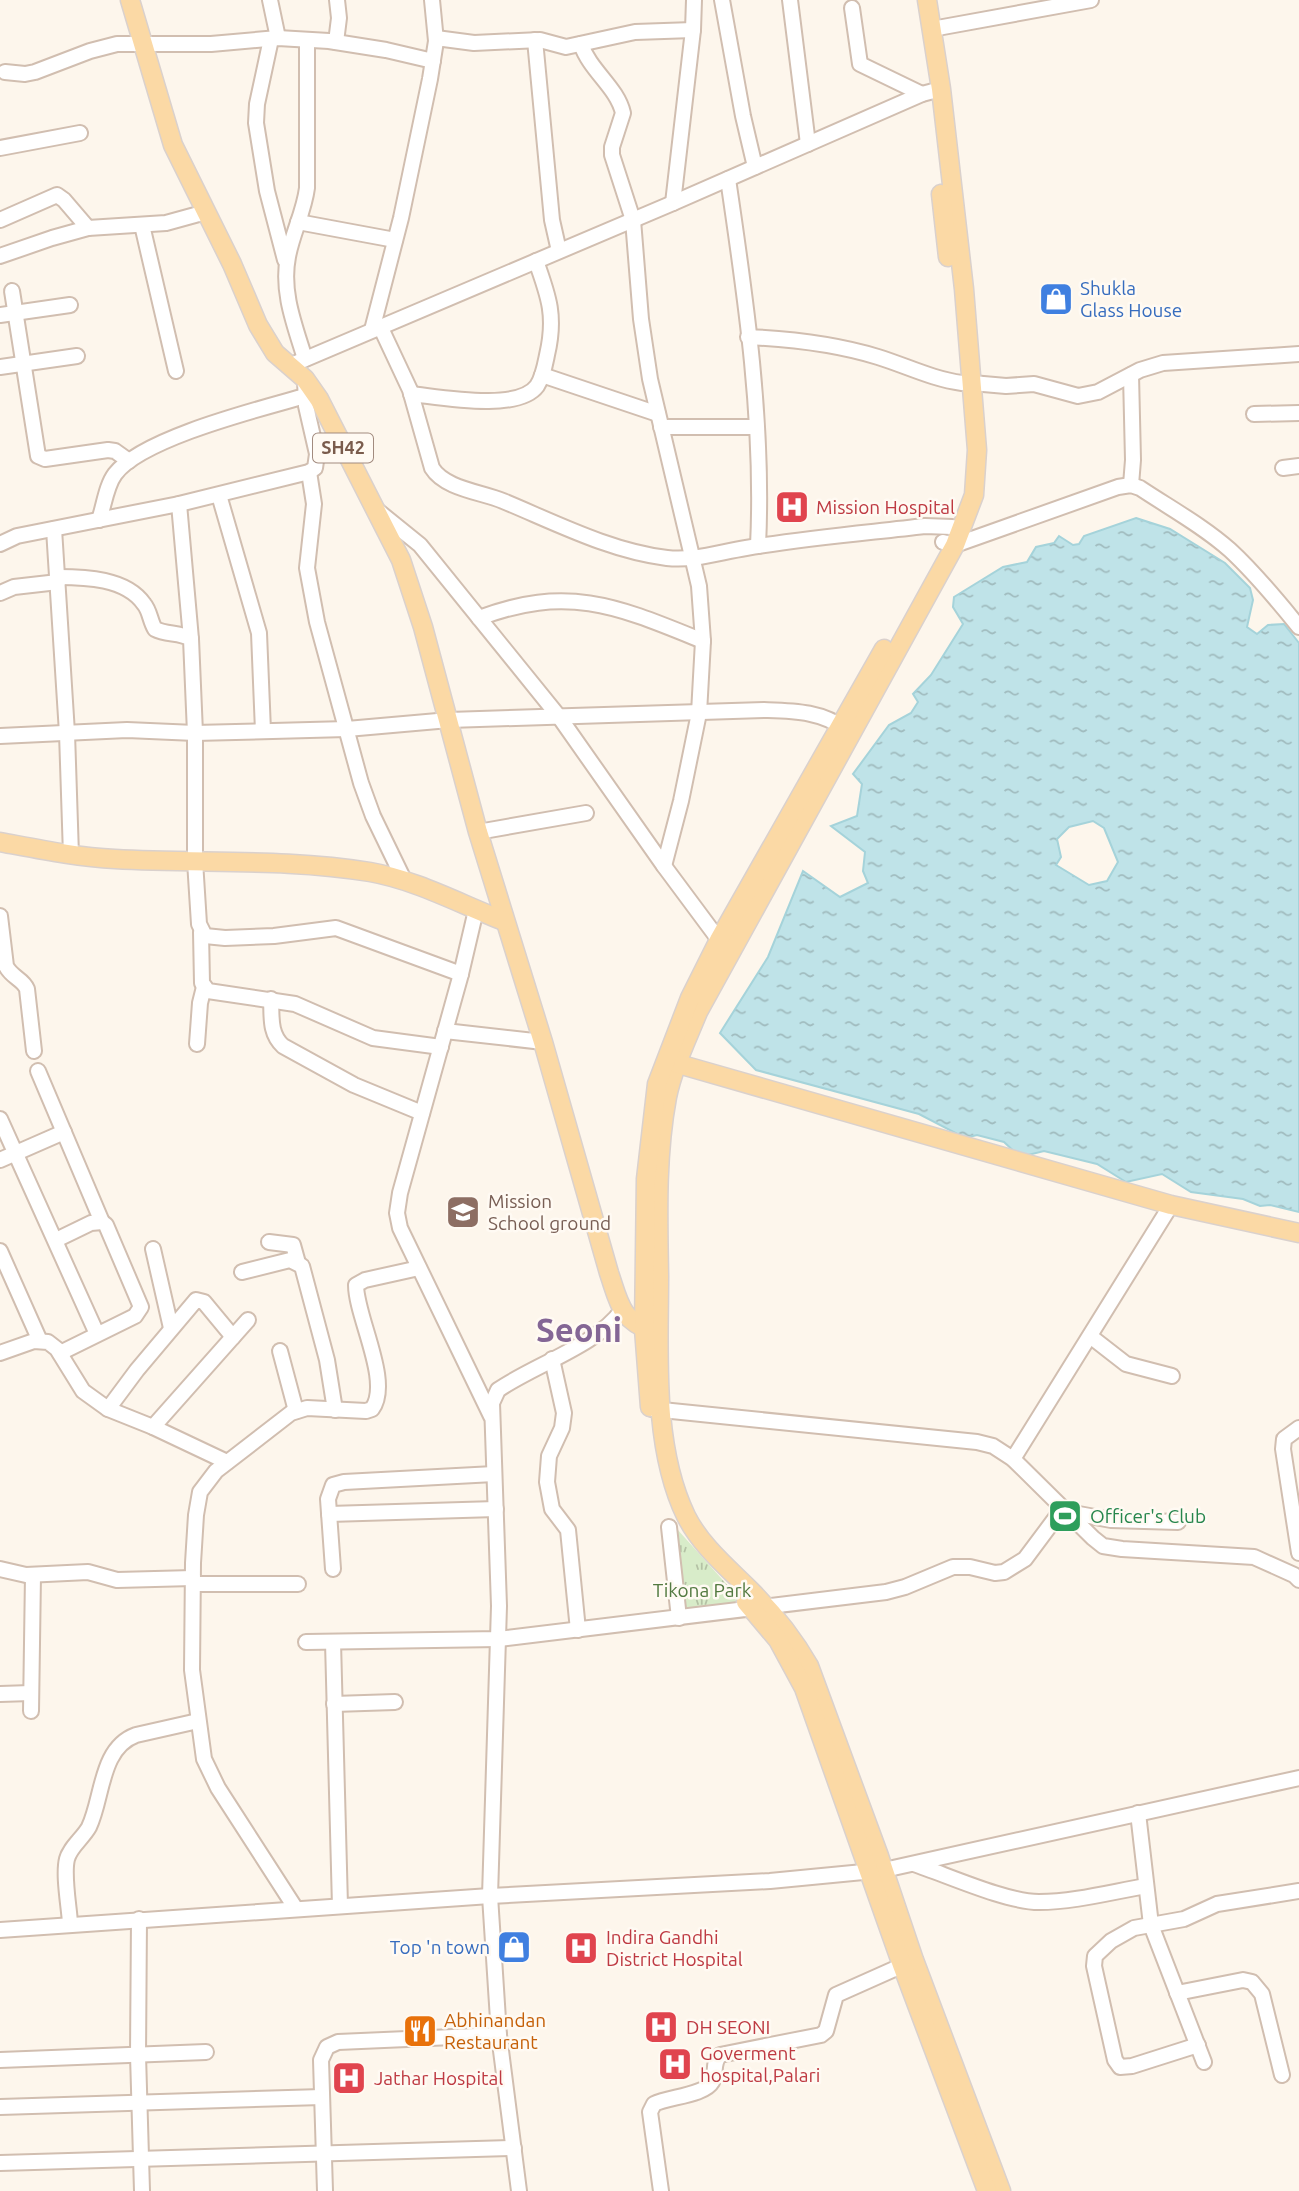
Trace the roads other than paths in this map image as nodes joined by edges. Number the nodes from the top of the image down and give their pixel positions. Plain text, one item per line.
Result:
1 (130, 0) edge
2 (270, 0) edge
3 (337, 0) edge
4 (432, 0) edge
5 (696, 0) edge
6 (722, 0) edge
7 (790, 0) edge
8 (917, 0) edge
9 (927, 0) edge
10 (1091, 0) edge
11 (852, 8) dead end
12 (932, 29) junction
13 (693, 30) junction
14 (274, 38) junction
15 (436, 38) junction
16 (307, 40) junction
17 (535, 40) junction
18 (336, 42) junction
19 (144, 44) junction
20 (581, 44) junction
21 (433, 61) junction
22 (5, 72) dead end
23 (931, 91) junction
24 (80, 133) dead end
25 (808, 144) junction
26 (0, 148) edge
27 (755, 167) junction
28 (728, 179) junction
29 (673, 203) junction
30 (206, 212) junction
31 (0, 220) edge
32 (633, 220) junction
33 (298, 222) junction
34 (142, 225) junction
35 (88, 228) junction
36 (395, 240) junction
37 (559, 251) junction
38 (0, 256) edge
39 (536, 261) junction
40 (286, 265) junction
41 (12, 291) dead end
42 (70, 305) dead end
43 (8, 314) edge
44 (376, 328) junction
45 (748, 337) junction
46 (1299, 354) edge
47 (77, 356) dead end
48 (297, 362) junction
49 (23, 364) junction
50 (0, 367) edge
51 (176, 371) dead end
52 (542, 375) junction
53 (1131, 375) junction
54 (967, 383) junction
55 (305, 388) junction
56 (411, 394) junction
57 (1299, 412) edge
58 (1254, 414) dead end
59 (660, 421) junction
60 (756, 428) junction
61 (129, 461) junction
62 (1299, 466) edge
63 (1283, 468) dead end
64 (309, 472) junction
65 (1131, 485) junction
66 (219, 495) junction
67 (179, 504) junction
68 (378, 511) junction
69 (99, 520) junction
70 (54, 529) junction
71 (0, 531) edge
72 (17, 536) junction
73 (953, 536) junction
74 (0, 544) edge
75 (758, 546) junction
76 (692, 558) junction
77 (58, 580) junction
78 (0, 593) edge
79 (479, 618) junction
80 (1299, 627) edge
81 (191, 639) junction
82 (703, 640) junction
83 (699, 713) junction
84 (559, 718) junction
85 (449, 720) junction
86 (347, 729) junction
87 (846, 729) junction
88 (263, 731) junction
89 (67, 733) junction
90 (195, 733) junction
91 (0, 736) edge
92 (586, 813) dead end
93 (478, 832) junction
94 (0, 842) edge
95 (71, 855) junction
96 (195, 861) junction
97 (664, 866) junction
98 (404, 880) junction
99 (476, 910) junction
100 (0, 916) edge
101 (505, 921) junction
102 (201, 932) junction
103 (719, 940) junction
104 (461, 974) junction
105 (204, 987) junction
106 (271, 999) junction
107 (445, 1031) junction
108 (543, 1042) junction
109 (197, 1044) dead end
110 (441, 1047) junction
111 (34, 1051) dead end
112 (671, 1062) junction
113 (38, 1071) dead end
114 (422, 1113) junction
115 (0, 1119) edge
116 (64, 1132) junction
117 (16, 1153) junction
118 (0, 1160) edge
119 (1171, 1205) junction
120 (102, 1222) junction
121 (1299, 1233) edge
122 (56, 1240) junction
123 (269, 1242) dead end
124 (153, 1249) dead end
125 (0, 1251) edge
126 (298, 1263) junction
127 (419, 1268) junction
128 (242, 1272) dead end
129 (622, 1310) junction
130 (248, 1320) dead end
131 (171, 1328) junction
132 (652, 1331) junction
133 (97, 1334) junction
134 (1090, 1336) junction
135 (233, 1337) junction
136 (40, 1341) junction
137 (2, 1351) edge
138 (280, 1351) dead end
139 (60, 1353) junction
140 (552, 1359) junction
141 (1172, 1376) dead end
142 (108, 1409) junction
143 (656, 1409) junction
144 (335, 1410) junction
145 (296, 1411) junction
146 (492, 1418) junction
147 (153, 1427) junction
148 (1299, 1428) edge
149 (1013, 1459) junction
150 (228, 1462) junction
151 (494, 1474) junction
152 (496, 1508) junction
153 (1065, 1510) junction
154 (329, 1514) junction
155 (1178, 1522) dead end
156 (670, 1527) dead end
157 (1299, 1553) edge
158 (0, 1569) edge
159 (333, 1569) dead end
160 (33, 1576) junction
161 (1299, 1580) edge
162 (193, 1581) junction
163 (299, 1584) dead end
164 (760, 1608) junction
165 (679, 1618) junction
166 (578, 1630) junction
167 (499, 1639) junction
168 (306, 1642) dead end
169 (333, 1642) junction
170 (31, 1693) junction
171 (0, 1694) edge
172 (395, 1702) dead end
173 (334, 1704) junction
174 (31, 1711) dead end
175 (198, 1721) junction
176 (1299, 1777) edge
177 (1138, 1814) junction
178 (914, 1864) junction
179 (877, 1871) junction
180 (1146, 1886) junction
181 (1299, 1891) edge
182 (490, 1896) junction
183 (340, 1906) junction
184 (296, 1909) junction
185 (139, 1919) junction
186 (70, 1923) junction
187 (1151, 1925) junction
188 (0, 1930) edge
189 (908, 1962) junction
190 (1177, 1993) junction
191 (499, 2035) junction
192 (1198, 2046) junction
193 (206, 2052) dead end
194 (138, 2055) junction
195 (0, 2060) edge
196 (1204, 2062) dead end
197 (1282, 2075) dead end
198 (322, 2097) junction
199 (139, 2103) junction
200 (0, 2107) edge
201 (514, 2148) junction
202 (323, 2153) junction
203 (142, 2158) junction
204 (0, 2163) edge
205 (142, 2191) edge
206 (325, 2191) edge
207 (519, 2191) edge
208 (661, 2191) edge
209 (988, 2191) edge
210 (1001, 2191) edge

1 - 19 main road, SH42
2 - 14 street
3 - 18 street
4 - 15 street
5 - 13 street
6 - 27 street
7 - 25 street
8 - 23 main road
9 - 12 main road
10 - 12 street
11 - 23 street
12 - 23 main road
13 - 20 street
13 - 29 street
14 - 16 street
14 - 19 street
14 - 40 street
15 - 17 street
15 - 21 street
16 - 18 street
16 - 33 street
17 - 20 street
17 - 37 street
18 - 21 street
19 - 22 street
19 - 30 main road, SH42
20 - 32 street
21 - 36 street
23 - 25 street
23 - 54 main road
24 - 26 street
25 - 27 street
27 - 28 street
28 - 29 street
28 - 45 street
29 - 32 street
30 - 34 street
30 - 48 main road, SH42
31 - 35 street
32 - 37 street
32 - 59 street
33 - 36 street
33 - 40 street
34 - 35 street
34 - 51 street
35 - 38 street
36 - 44 street
37 - 39 street
39 - 44 street
39 - 52 street
40 - 48 street
41 - 43 street
42 - 43 street
43 - 49 street
44 - 48 street
44 - 56 street
45 - 54 street
45 - 60 street
46 - 53 street
47 - 49 street
48 - 55 main road, SH42
49 - 50 street
49 - 61 street
52 - 56 street
52 - 59 street
53 - 54 street
53 - 65 street
54 - 73 main road
55 - 61 street
55 - 64 street
55 - 68 main road, SH42
56 - 76 street
57 - 58 street
59 - 60 street
59 - 76 street
60 - 75 street
61 - 69 street
62 - 63 street
64 - 66 street
64 - 86 street
65 - 73 street
65 - 80 street
66 - 67 street
66 - 88 street
67 - 69 street
67 - 81 street
68 - 79 street
68 - 85 main road, SH42
69 - 70 street
70 - 72 street
70 - 77 street
71 - 72 street
72 - 74 street
73 - 75 street
73 - 87 main road
75 - 76 street
76 - 82 street
77 - 78 street
77 - 81 street
77 - 89 street
79 - 82 street
79 - 84 street
81 - 90 street
82 - 83 street
83 - 84 street
83 - 87 street
83 - 97 street
84 - 85 street
84 - 97 street
85 - 86 street
85 - 93 main road, SH42
86 - 88 street
86 - 98 street
87 - 103 main road
87 - 112 main road
88 - 90 street
89 - 90 street
89 - 91 street
89 - 95 street
90 - 96 street
92 - 93 street
93 - 101 main road, SH42
94 - 95 main road
95 - 96 main road
96 - 98 main road
96 - 102 street
97 - 103 street
98 - 99 main road
99 - 101 main road
99 - 104 street
100 - 111 street
101 - 108 main road
102 - 104 street
102 - 105 street
103 - 112 main road
104 - 107 street
105 - 106 street
105 - 109 street
106 - 110 street
106 - 114 street
107 - 108 street
107 - 110 street
108 - 129 main road
110 - 114 street
112 - 119 main road
112 - 132 main road
113 - 116 street
114 - 127 street
115 - 117 street
116 - 117 street
116 - 120 street
117 - 118 street
117 - 122 street
119 - 121 main road
119 - 134 street
120 - 122 street
120 - 133 street
122 - 133 street
123 - 126 street
124 - 131 street
125 - 136 street
126 - 128 street
126 - 144 street
127 - 144 street
127 - 146 street
129 - 132 main road
129 - 140 street
130 - 135 street
131 - 135 street
131 - 142 street
132 - 143 main road
133 - 139 street
134 - 141 street
134 - 149 street
135 - 147 street
136 - 137 street
136 - 139 street
138 - 145 street
139 - 142 street
140 - 146 street
140 - 166 street
142 - 147 street
143 - 149 street
143 - 164 main road
144 - 145 street
145 - 150 street
146 - 151 street
147 - 150 street
148 - 157 street
149 - 153 street
150 - 162 street
151 - 152 street
151 - 154 street
152 - 154 street
152 - 167 street
153 - 155 street
153 - 161 street
153 - 164 street
154 - 159 street
156 - 165 street
158 - 160 street
160 - 162 street
160 - 170 street
162 - 163 street
162 - 175 street
164 - 165 street
164 - 179 main road
165 - 166 street
166 - 167 street
167 - 169 street
167 - 182 street
168 - 169 street
169 - 173 street
170 - 171 street
170 - 174 street
172 - 173 street
173 - 183 street
175 - 184 street
175 - 186 street
176 - 177 street
177 - 178 street
177 - 180 street
178 - 179 street
178 - 180 street
179 - 182 street
179 - 189 main road
180 - 187 street
181 - 187 street
182 - 183 street
182 - 191 street
183 - 184 street
184 - 185 street
185 - 186 street
185 - 194 street
186 - 188 street
187 - 190 street
187 - 192 street
189 - 208 street
189 - 209 main road
189 - 210 main road
190 - 192 street
190 - 197 street
191 - 198 street
191 - 201 street
192 - 196 street
193 - 194 street
194 - 195 street
194 - 199 street
198 - 199 street
198 - 202 street
199 - 200 street
199 - 203 street
201 - 202 street
201 - 207 street
202 - 203 street
202 - 206 street
203 - 204 street
203 - 205 street

